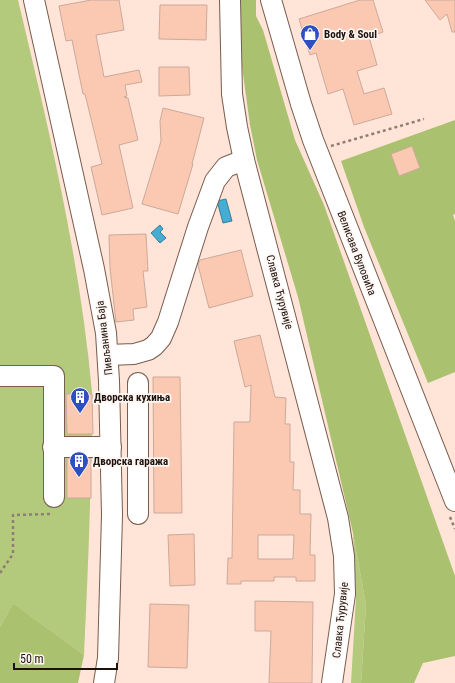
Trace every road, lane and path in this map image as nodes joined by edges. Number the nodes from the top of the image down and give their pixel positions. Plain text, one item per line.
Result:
1 (34, 0) edge
2 (230, 0) edge
3 (271, 0) edge
4 (424, 118) dead end
5 (318, 151) junction
6 (244, 160) junction
7 (108, 355) junction
8 (0, 376) edge
9 (138, 383) dead end
10 (110, 414) junction
11 (138, 414) junction
12 (53, 447) junction
13 (111, 447) junction
14 (112, 473) junction
15 (138, 473) junction
16 (54, 497) joint
17 (455, 501) edge
18 (138, 514) dead end
19 (0, 573) edge
20 (106, 681) edge
21 (332, 683) edge

1 - 7 street, Пивљанина Баја
2 - 6 street
3 - 5 street, Велисава Вуловића
4 - 5 path
5 - 17 street, Велисава Вуловића
6 - 7 street
6 - 21 street, Славка Ћурувије
7 - 10 street, Пивљанина Баја
8 - 12 street
9 - 11 street
10 - 11 street
10 - 13 street, Пивљанина Баја
11 - 15 street
12 - 13 street
12 - 16 street
13 - 14 street, Пивљанина Баја
14 - 15 street
14 - 20 street, Пивљанина Баја
15 - 18 street
16 - 19 path

